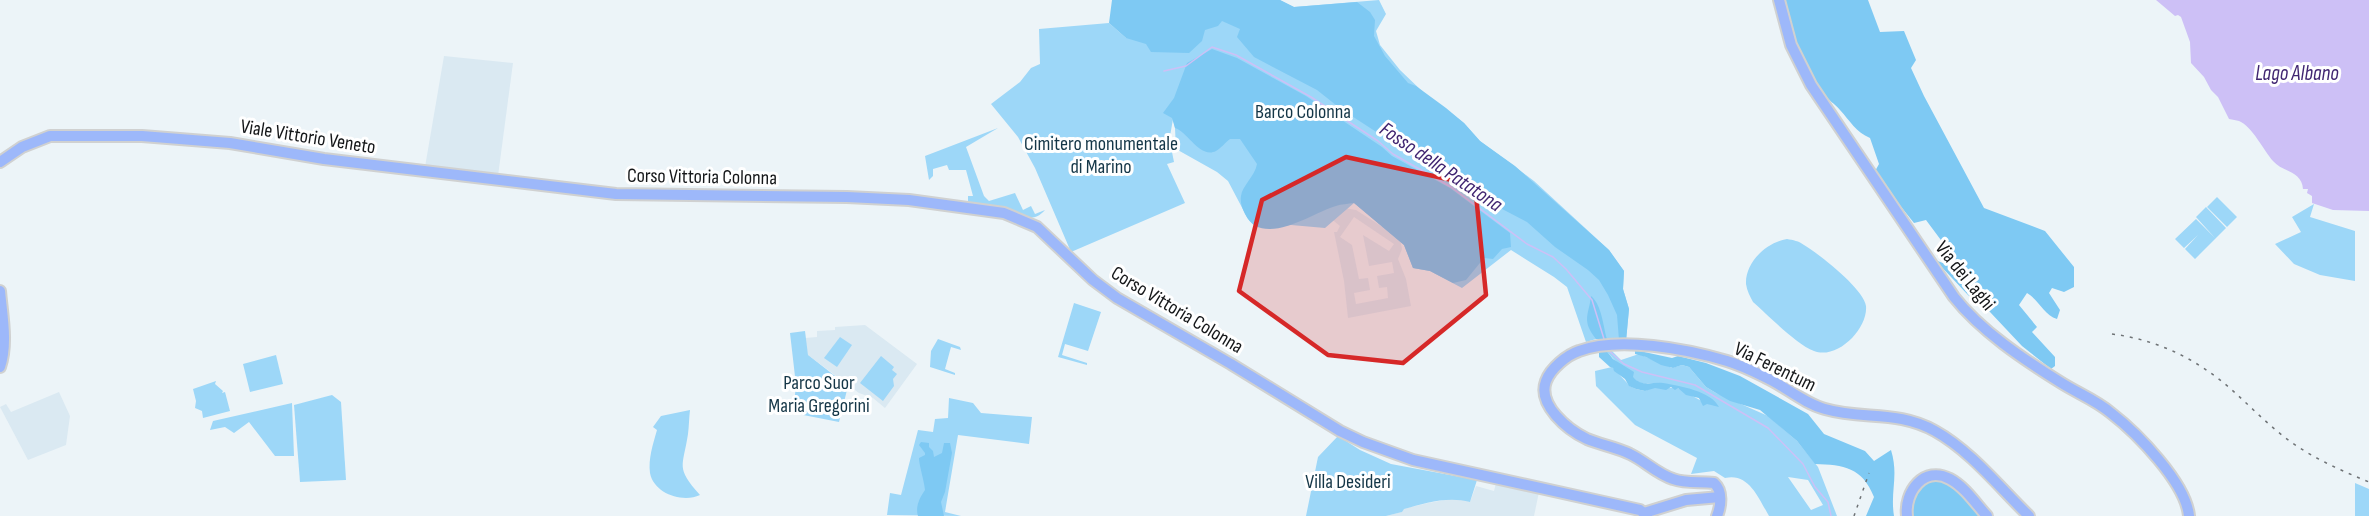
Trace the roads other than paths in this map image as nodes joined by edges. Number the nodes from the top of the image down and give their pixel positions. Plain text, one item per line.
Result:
1 (1779, 0) edge
2 (0, 162) edge
3 (616, 194) joint
4 (0, 291) edge
5 (0, 367) edge
6 (1720, 497) junction
7 (1645, 515) edge
8 (1717, 516) edge
9 (1907, 516) edge
10 (1987, 516) edge
11 (2029, 516) edge
12 (2189, 516) edge

1 - 12 main road, Via dei Laghi
2 - 3 main road, Viale Vittorio Veneto
3 - 7 main road, Corso Vittoria Colonna
4 - 5 main road
6 - 7 main road
6 - 8 main road
6 - 11 main road, Via Ferentum
9 - 10 main road

